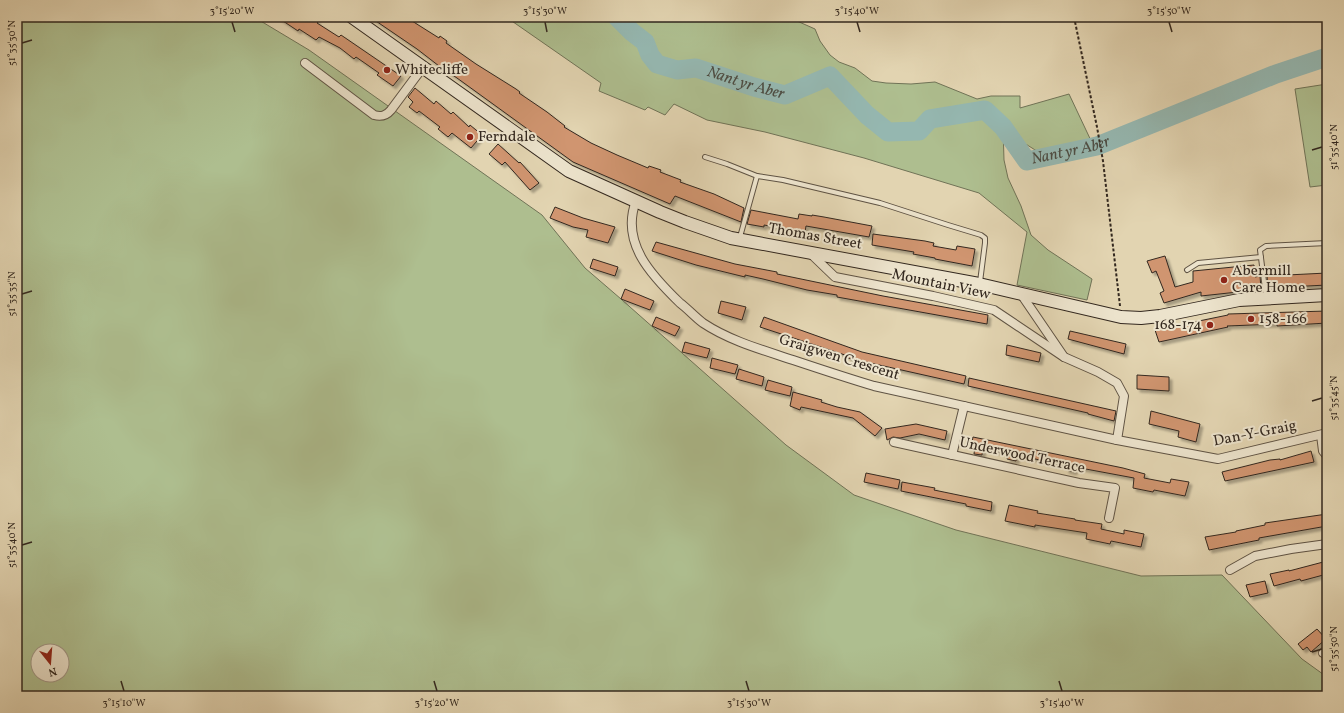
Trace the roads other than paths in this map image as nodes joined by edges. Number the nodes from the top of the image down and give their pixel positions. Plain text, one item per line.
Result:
1 (352, 17) edge
2 (1224, 17) edge
3 (1228, 17) edge
4 (305, 63) dead end
5 (422, 67) junction
6 (705, 157) dead end
7 (757, 176) junction
8 (636, 201) junction
9 (739, 239) junction
10 (1327, 243) edge
11 (810, 252) junction
12 (1261, 257) junction
13 (1187, 270) dead end
14 (980, 284) junction
15 (1022, 294) junction
16 (1327, 295) edge
17 (1266, 298) junction
18 (1064, 357) junction
19 (964, 406) junction
20 (1324, 434) edge
21 (1117, 440) junction
22 (894, 442) dead end
23 (952, 455) junction
24 (1327, 456) edge
25 (1109, 518) dead end
26 (1327, 544) edge
27 (1230, 570) dead end

1 - 5 main road, Thomas Street
2 - 3 lane
4 - 5 street
5 - 8 main road, Thomas Street
6 - 7 lane
7 - 9 lane
7 - 14 lane
8 - 9 main road, Thomas Street
8 - 19 street, Graigwen Crescent
9 - 11 main road, Thomas Street
10 - 12 lane
11 - 14 main road, Thomas Street
11 - 18 street, Mountain View
12 - 13 lane
12 - 17 lane
14 - 15 main road, Thomas Street
15 - 17 main road, Thomas Street
15 - 18 street
16 - 17 main road, Thomas Street
18 - 21 street, Mountain View
19 - 21 street, Graigwen Crescent
19 - 23 street
20 - 21 street, Dan-Y-Graig
20 - 24 street
22 - 23 street, Underwood Terrace
23 - 25 street, Underwood Terrace
26 - 27 street

